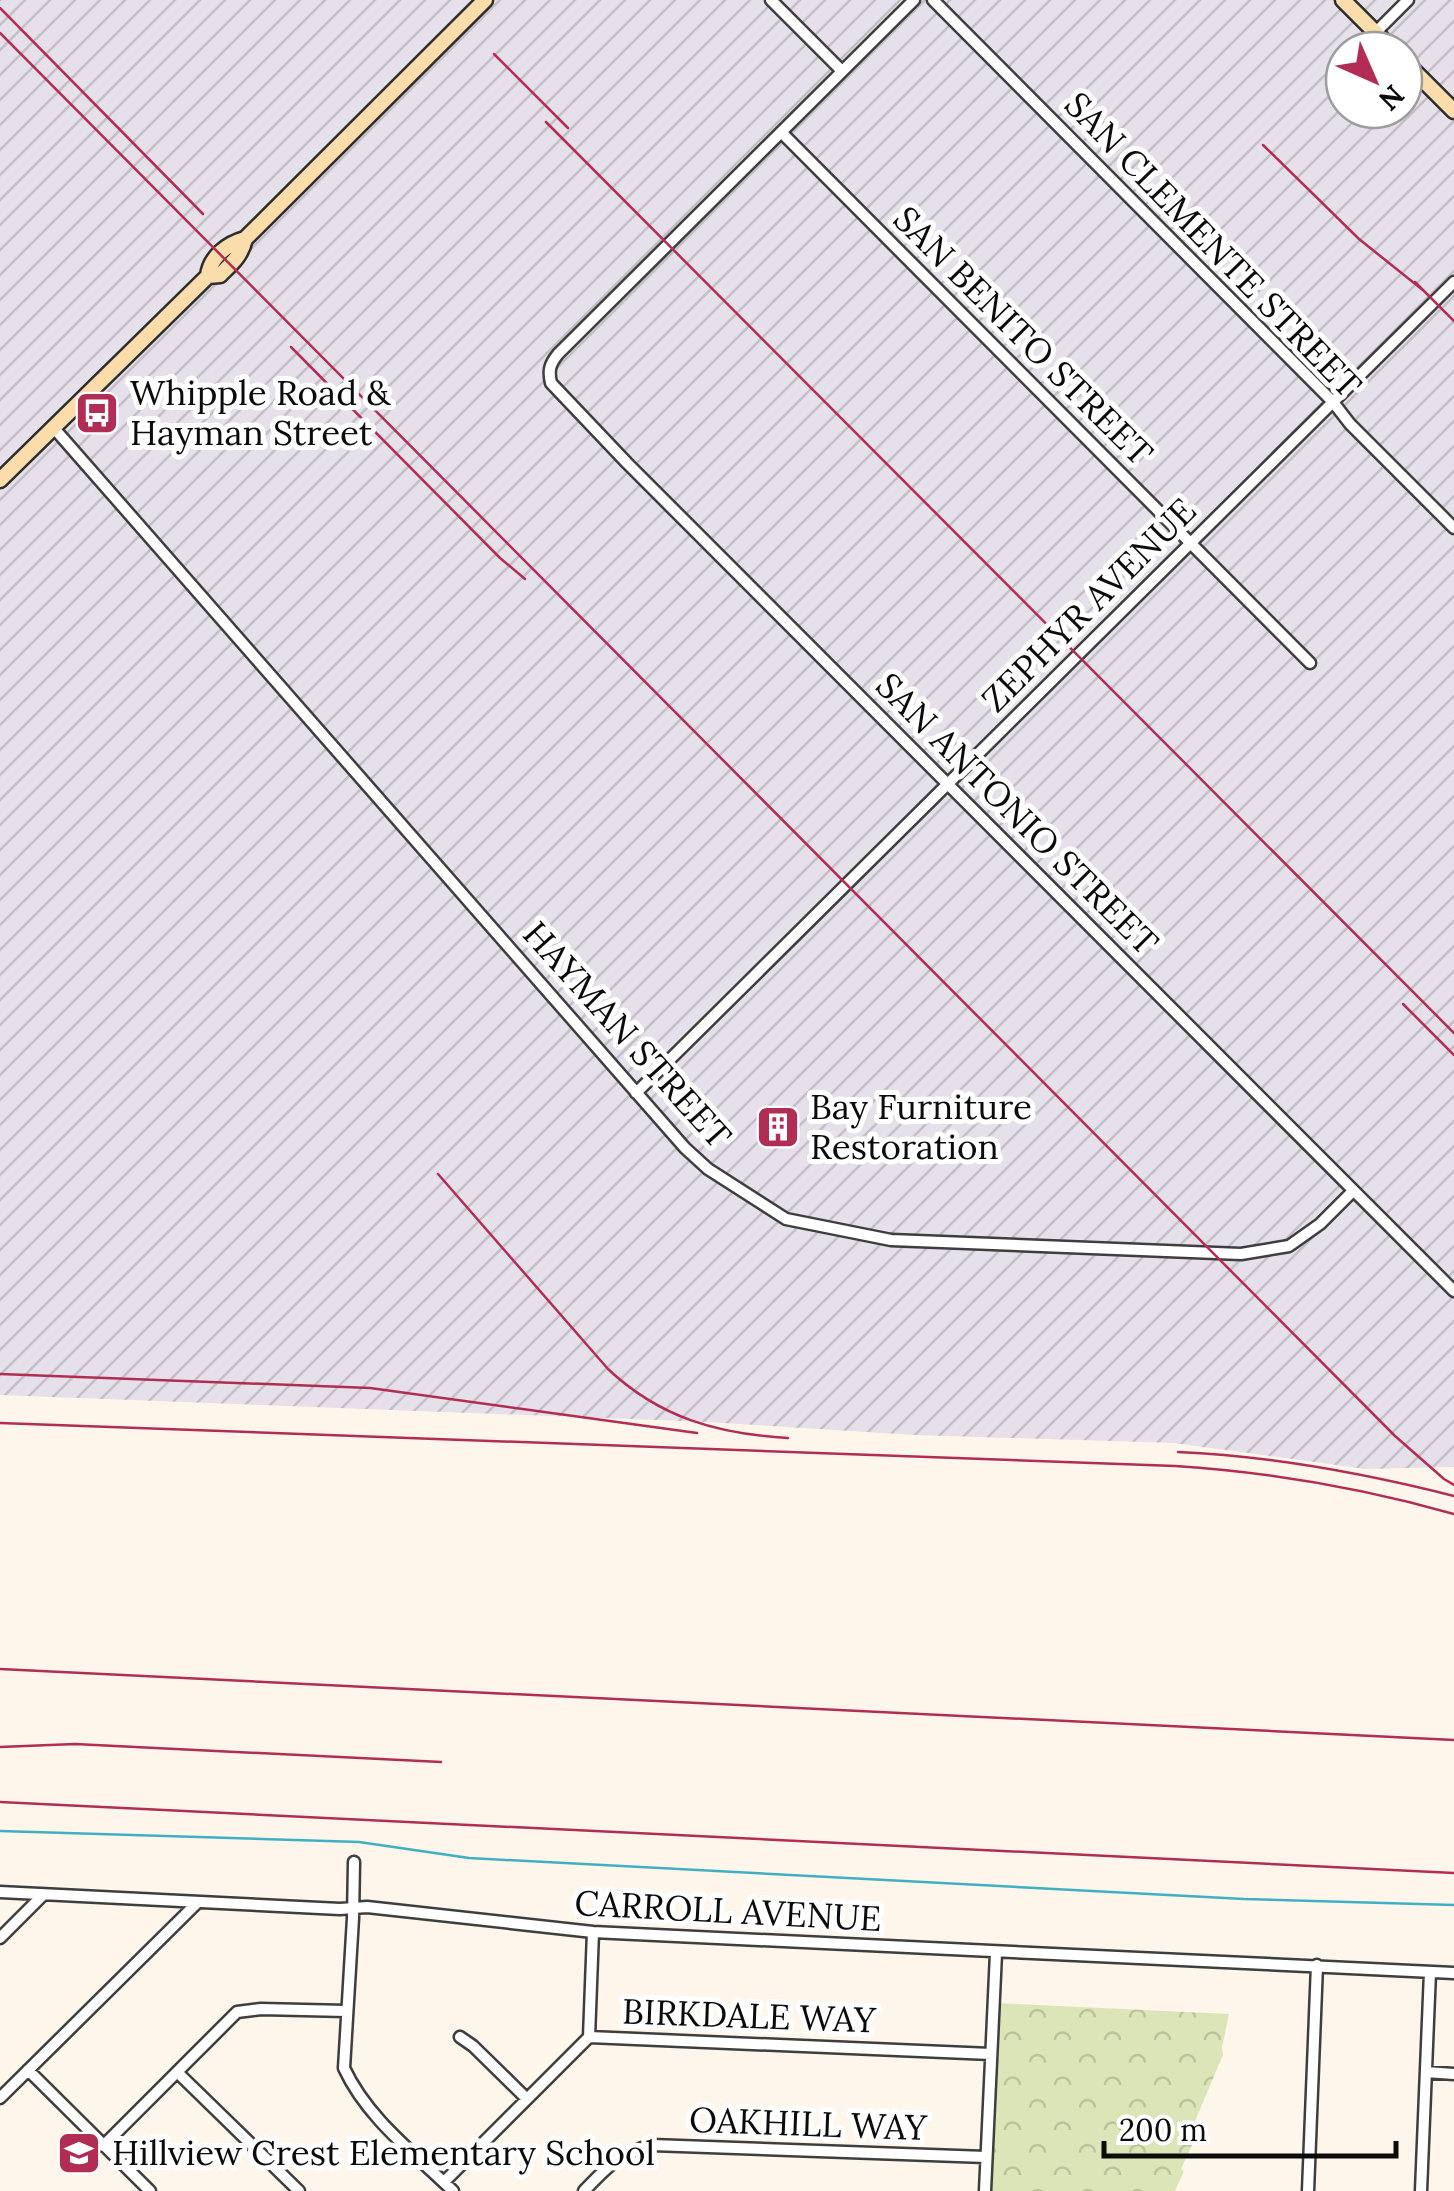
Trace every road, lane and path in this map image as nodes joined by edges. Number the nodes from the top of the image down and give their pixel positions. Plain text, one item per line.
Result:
1 (485, 0) edge
2 (772, 0) edge
3 (914, 0) edge
4 (933, 0) edge
5 (1343, 0) edge
6 (1408, 0) edge
7 (1373, 30) edge
8 (1377, 30) edge
9 (842, 71) junction
10 (1424, 81) edge
11 (1454, 112) edge
12 (781, 132) junction
13 (1454, 282) edge
14 (1332, 402) junction
15 (54, 427) junction
16 (0, 480) edge
17 (1454, 528) edge
18 (1190, 543) junction
19 (1310, 663) dead end
20 (948, 784) junction
21 (636, 1093) junction
22 (1353, 1192) junction
23 (1454, 1290) edge
24 (354, 1862) dead end
25 (0, 1892) edge
26 (43, 1895) junction
27 (197, 1903) junction
28 (352, 1908) junction
29 (593, 1932) junction
30 (0, 1938) edge
31 (996, 1953) junction
32 (1317, 1965) junction
33 (1430, 1972) junction
34 (1454, 1973) edge
35 (346, 2011) junction
36 (460, 2037) dead end
37 (590, 2037) junction
38 (992, 2054) junction
39 (28, 2070) junction
40 (177, 2072) junction
41 (1426, 2072) junction
42 (1454, 2074) edge
43 (0, 2098) edge
44 (528, 2099) junction
45 (103, 2146) junction
46 (986, 2158) junction
47 (444, 2182) junction
48 (150, 2191) edge
49 (299, 2191) edge
50 (453, 2191) edge
51 (584, 2191) edge
52 (985, 2191) edge
53 (1308, 2191) edge
54 (1421, 2191) edge

1 - 15 main road
2 - 9 street
3 - 9 street
4 - 14 street, SAN CLEMENTE STREET
5 - 7 main road
6 - 8 street
9 - 12 street
10 - 11 main road
12 - 18 street, SAN BENITO STREET
12 - 20 street, SAN ANTONIO STREET
13 - 14 street, ZEPHYR AVENUE
14 - 17 street, SAN CLEMENTE STREET
14 - 18 street, ZEPHYR AVENUE
15 - 16 main road
15 - 21 street, HAYMAN STREET
18 - 19 street, SAN BENITO STREET
18 - 20 street, ZEPHYR AVENUE
20 - 21 street, ZEPHYR AVENUE
20 - 22 street, SAN ANTONIO STREET
21 - 22 street, HAYMAN STREET
22 - 23 street, SAN ANTONIO STREET
24 - 28 street
25 - 26 street, CARROLL AVENUE
26 - 27 street, CARROLL AVENUE
26 - 30 street
27 - 28 street, CARROLL AVENUE
27 - 39 street
28 - 29 street, CARROLL AVENUE
28 - 35 street
29 - 31 street, CARROLL AVENUE
29 - 37 street
31 - 32 street, CARROLL AVENUE
31 - 38 street
32 - 33 street, CARROLL AVENUE
32 - 53 street
33 - 34 street, CARROLL AVENUE
33 - 41 street
35 - 40 street
35 - 47 street
36 - 44 street
37 - 38 street, BIRKDALE WAY
37 - 44 street, BIRKDALE WAY
38 - 46 street
39 - 43 street
39 - 45 street
40 - 45 street
40 - 49 street
41 - 42 street
41 - 54 street
44 - 47 street, BIRKDALE WAY
45 - 48 street
46 - 51 street, OAKHILL WAY
46 - 52 street
47 - 50 street

